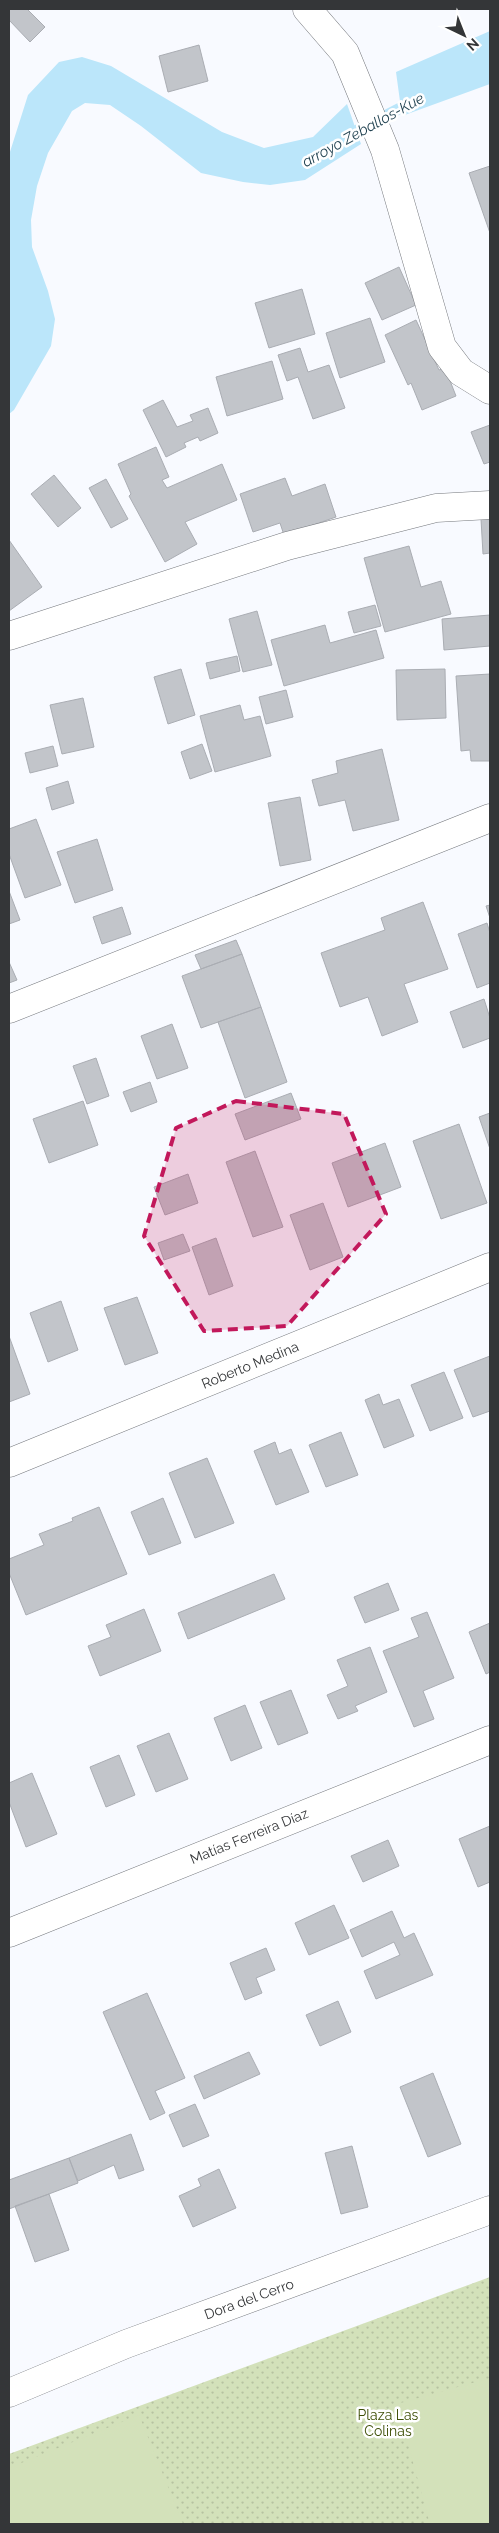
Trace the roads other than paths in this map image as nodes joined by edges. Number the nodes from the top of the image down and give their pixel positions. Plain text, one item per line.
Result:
1 (307, 9) edge
2 (490, 390) edge
3 (490, 506) edge
4 (9, 636) edge
5 (490, 818) edge
6 (9, 1009) edge
7 (490, 1267) edge
8 (9, 1462) edge
9 (490, 1740) edge
10 (9, 1933) edge
11 (490, 2210) edge
12 (9, 2393) edge

1 - 2 street
3 - 4 street
5 - 6 street
7 - 8 street, Roberto Medina
9 - 10 street, Matías Ferreira Díaz
11 - 12 street, Dora del Cerro

